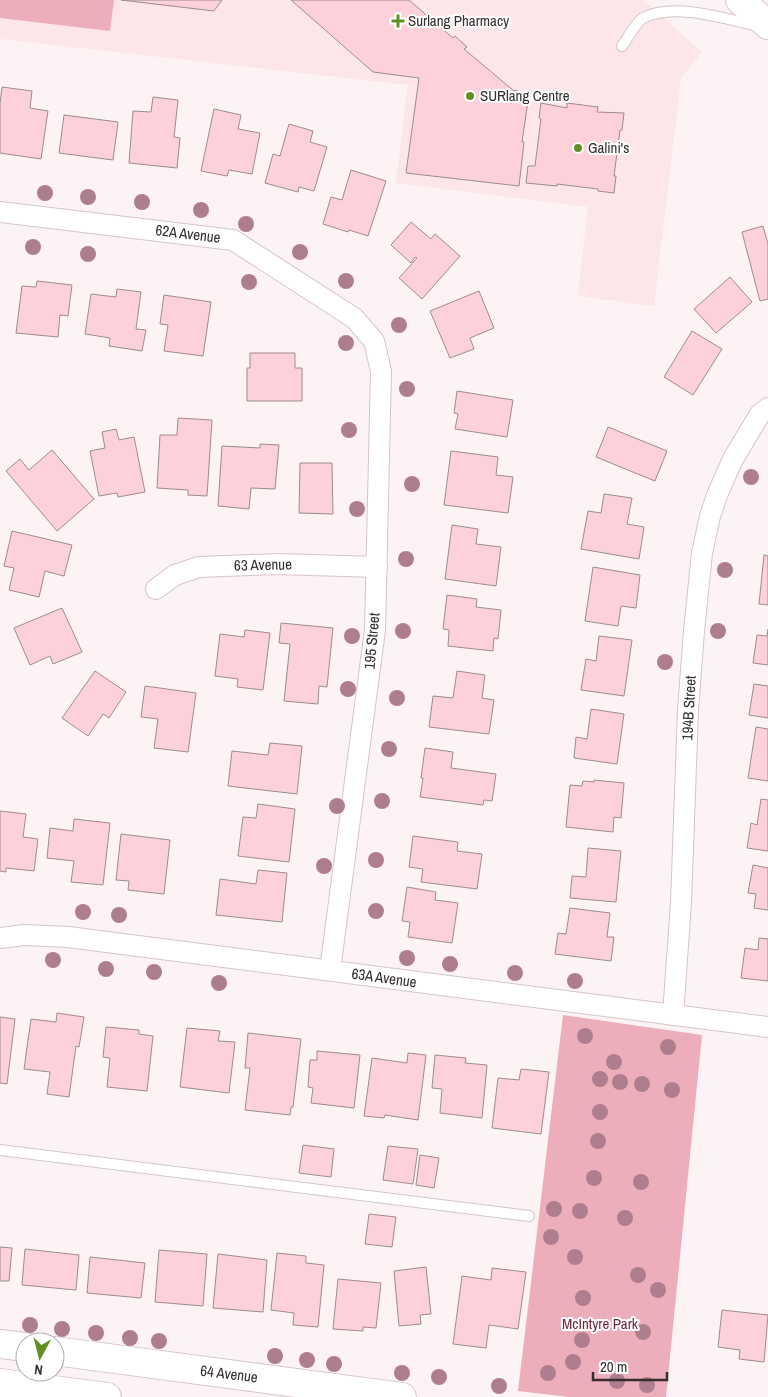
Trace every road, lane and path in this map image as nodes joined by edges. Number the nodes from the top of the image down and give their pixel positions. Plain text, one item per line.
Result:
1 (740, 0) edge
2 (768, 26) edge
3 (622, 46) dead end
4 (0, 212) edge
5 (354, 318) joint
6 (764, 411) edge
7 (376, 567) junction
8 (156, 589) dead end
9 (0, 938) edge
10 (330, 970) junction
11 (673, 1014) junction
12 (768, 1027) edge
13 (0, 1150) edge
14 (529, 1216) dead end
15 (65, 1353) edge
16 (0, 1383) edge
17 (107, 1397) edge
18 (402, 1397) edge

1 - 2 main road
2 - 3 lane
4 - 5 street, 62A Avenue
5 - 7 street, 195 Street
6 - 11 street, 194B Street
7 - 8 street, 63 Avenue
7 - 10 street, 195 Street
9 - 10 street, 63A Avenue
10 - 11 street, 63A Avenue
11 - 12 street, 63A Avenue
13 - 14 lane
15 - 18 main road, 64 Avenue
16 - 17 main road

